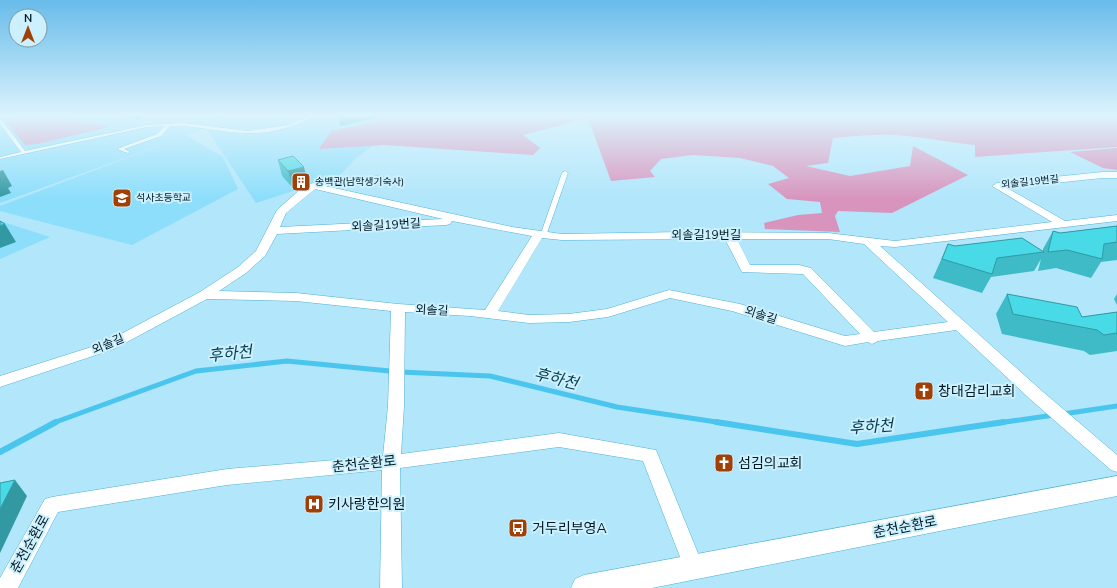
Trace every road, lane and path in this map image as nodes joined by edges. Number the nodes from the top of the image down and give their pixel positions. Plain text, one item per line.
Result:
1 (17, 143) edge
2 (62, 143) edge
3 (135, 143) edge
4 (23, 152) junction
5 (128, 152) dead end
6 (0, 158) edge
7 (564, 173) dead end
8 (1117, 175) edge
9 (381, 179) dead end
10 (314, 186) junction
11 (449, 217) junction
12 (1117, 218) edge
13 (1063, 224) junction
14 (273, 231) junction
15 (541, 235) junction
16 (729, 235) junction
17 (868, 241) junction
18 (206, 295) junction
19 (398, 308) junction
20 (489, 314) junction
21 (959, 325) junction
22 (872, 338) junction
23 (0, 382) edge
24 (391, 462) junction
25 (1117, 465) edge
26 (1117, 486) edge
27 (694, 568) junction
28 (6, 588) edge
29 (391, 588) edge
30 (584, 588) edge

1 - 4 lane
2 - 4 lane
3 - 5 lane
4 - 6 lane
7 - 15 lane
8 - 13 street, 외솔길19번길
9 - 10 street
10 - 11 street
10 - 14 street
11 - 14 street, 외솔길19번길
11 - 15 street, 외솔길19번길
12 - 13 street, 외솔길19번길
13 - 17 street, 외솔길19번길
14 - 18 street
15 - 16 street, 외솔길19번길
15 - 20 street
16 - 17 street, 외솔길19번길
16 - 22 street
17 - 21 street
18 - 19 street, 외솔길
18 - 23 street, 외솔길
19 - 20 street, 외솔길
19 - 24 street
20 - 22 street, 외솔길
21 - 22 street, 외솔길
21 - 25 street
24 - 27 street, 춘천순환로
24 - 28 street, 춘천순환로
24 - 29 street
26 - 27 street, 춘천순환로
27 - 30 street, 춘천순환로

